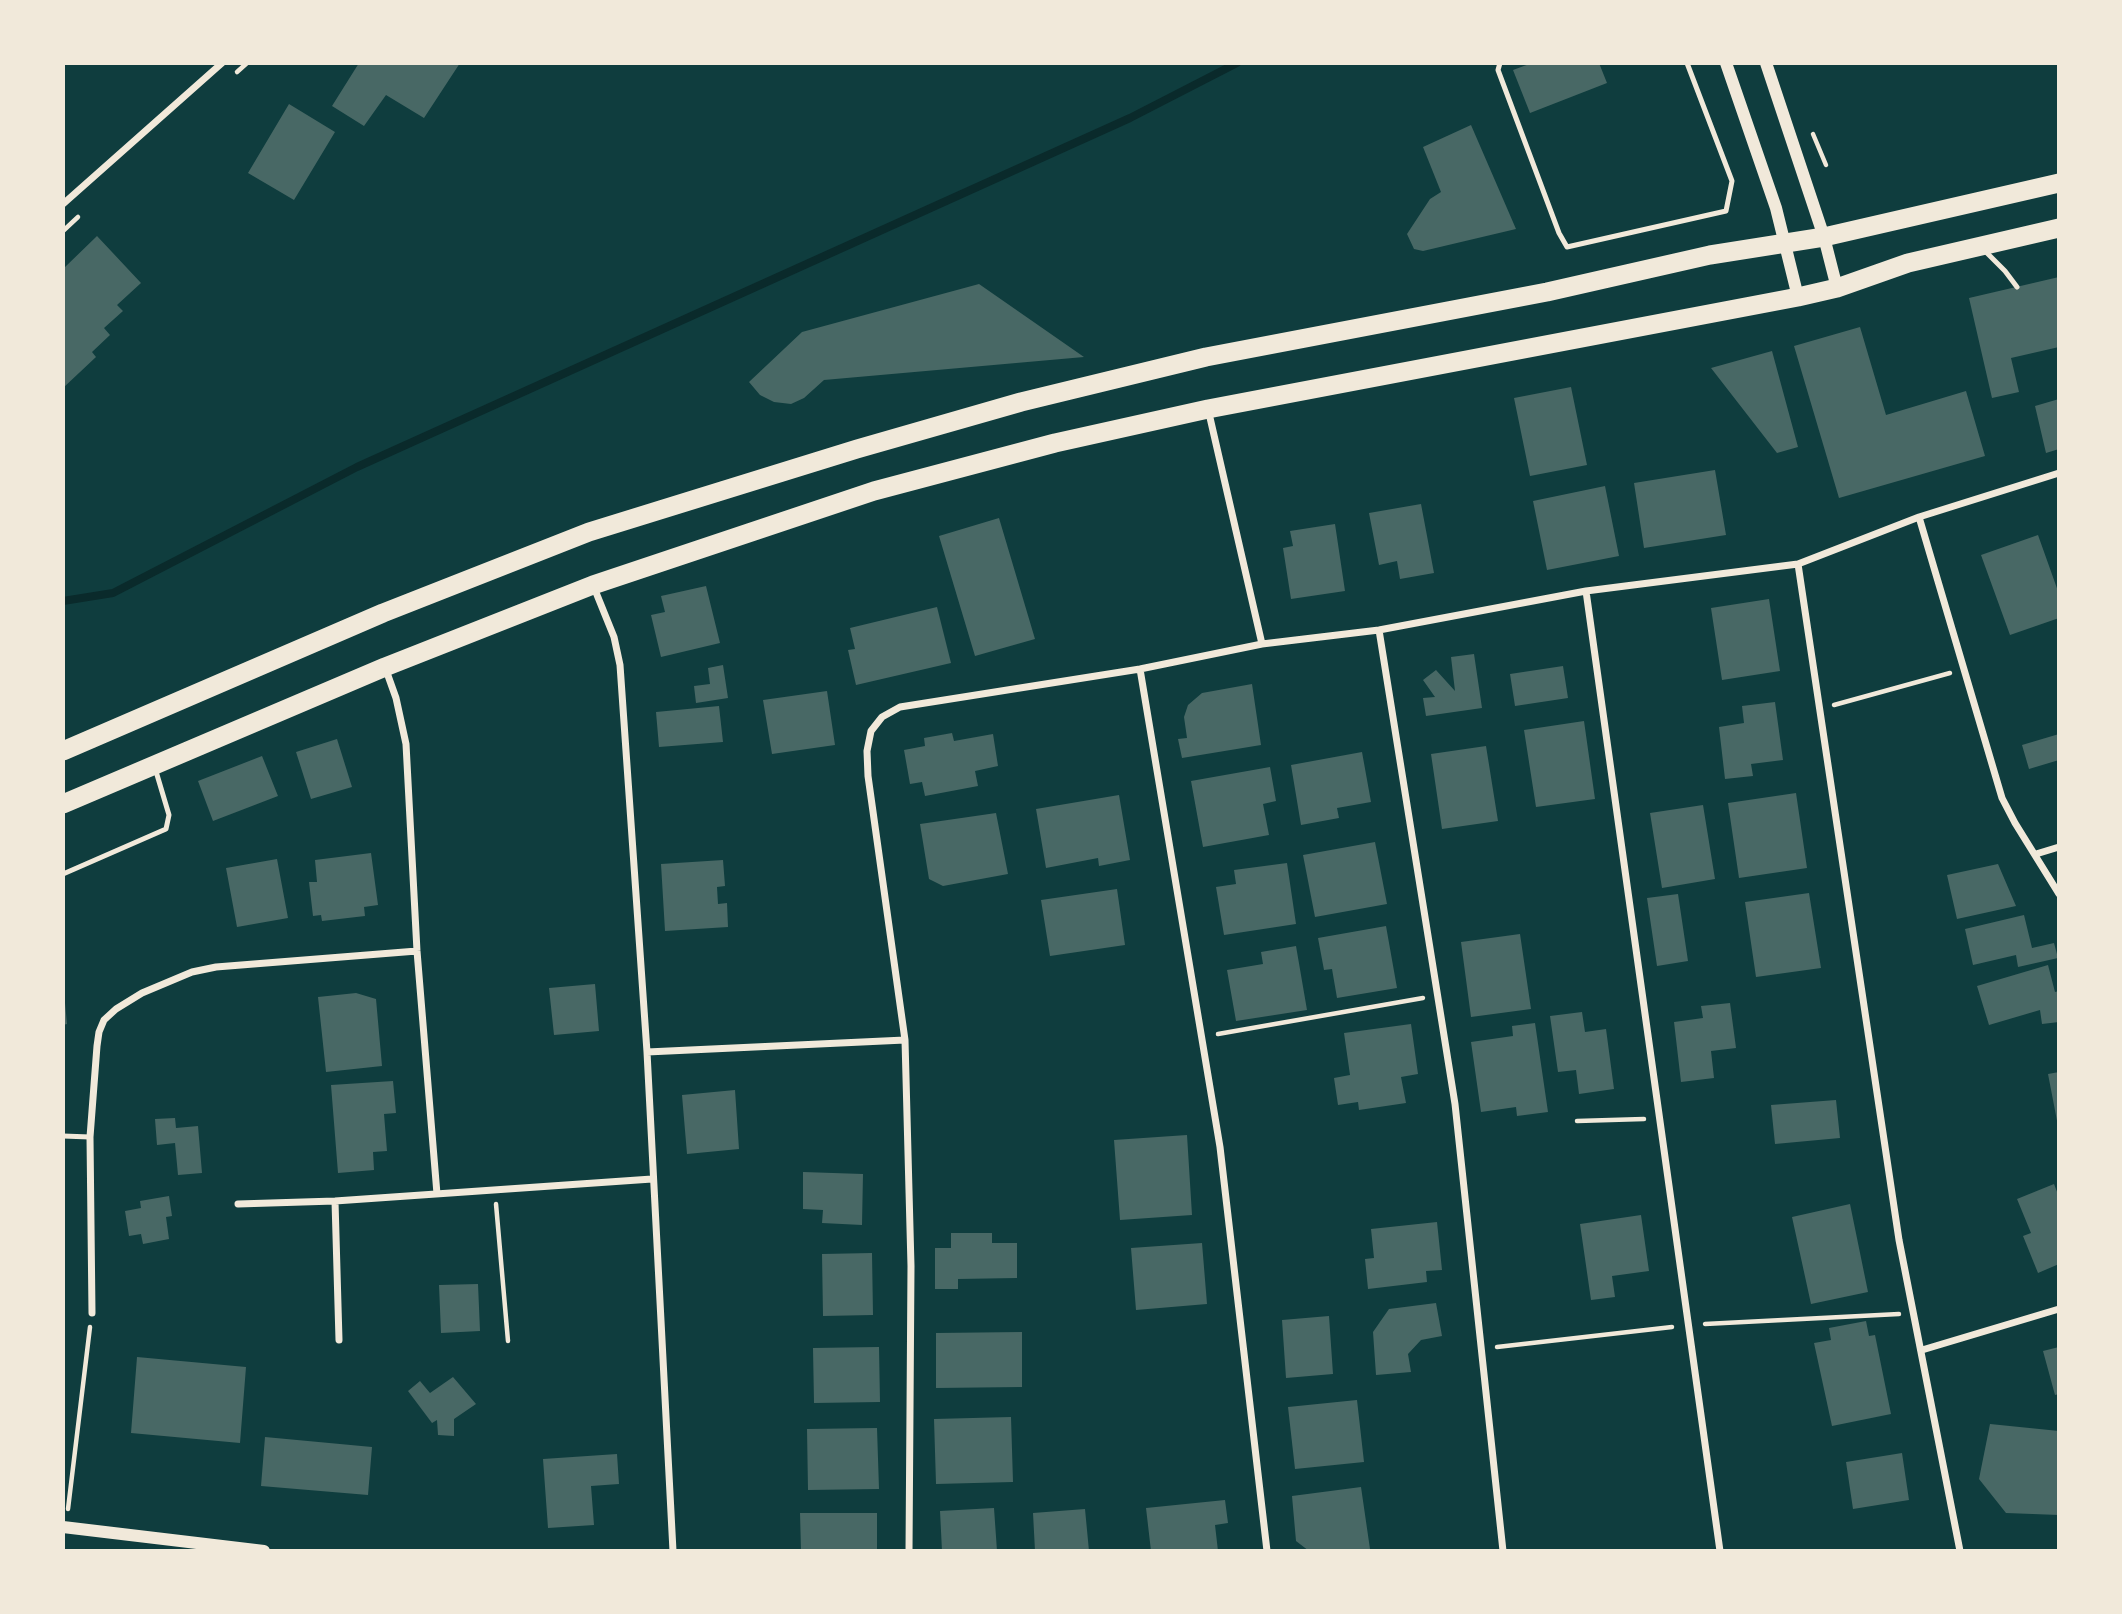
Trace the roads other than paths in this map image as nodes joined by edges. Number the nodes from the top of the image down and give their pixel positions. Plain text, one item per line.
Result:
1 (222, 63) edge
2 (1500, 63) edge
3 (1687, 63) edge
4 (1726, 63) edge
5 (1766, 63) edge
6 (2059, 183) edge
7 (63, 204) edge
8 (2059, 228) edge
9 (1824, 237) junction
10 (1786, 244) junction
11 (1980, 247) junction
12 (2017, 287) dead end
13 (1837, 288) junction
14 (1798, 297) junction
15 (1208, 409) junction
16 (2059, 473) edge
17 (1919, 517) junction
18 (1798, 564) junction
19 (593, 585) junction
20 (1586, 591) junction
21 (1379, 630) junction
22 (1262, 644) junction
23 (385, 667) junction
24 (1140, 669) junction
25 (63, 751) edge
26 (154, 765) junction
27 (63, 804) edge
28 (2059, 847) edge
29 (2036, 854) junction
30 (63, 874) edge
31 (2059, 894) edge
32 (417, 951) junction
33 (905, 1041) junction
34 (647, 1052) junction
35 (63, 1136) edge
36 (90, 1137) junction
37 (652, 1179) junction
38 (437, 1194) junction
39 (335, 1201) junction
40 (238, 1204) dead end
41 (2059, 1308) edge
42 (92, 1313) road end
43 (339, 1340) dead end
44 (1922, 1350) junction
45 (64, 1527) edge
46 (264, 1551) edge
47 (673, 1551) edge
48 (909, 1551) edge
49 (1267, 1551) edge
50 (1503, 1551) edge
51 (1720, 1551) edge
52 (1961, 1551) edge

1 - 7 street
2 - 3 lane
4 - 10 street
5 - 9 street
6 - 9 highway
8 - 11 highway
9 - 10 highway
9 - 13 street
10 - 14 street
10 - 25 highway
11 - 12 lane
11 - 13 highway
13 - 14 highway
14 - 15 highway
15 - 19 highway
15 - 22 street
16 - 17 street
17 - 18 street
17 - 29 street
18 - 20 street
18 - 44 street
19 - 23 highway
19 - 34 street
20 - 21 street
20 - 51 street
21 - 22 street
21 - 50 street
22 - 24 street
23 - 26 highway
23 - 32 street
24 - 33 street
24 - 49 street
26 - 27 highway
26 - 30 lane
28 - 29 street
29 - 31 street
32 - 36 street
32 - 38 street
33 - 34 street
33 - 48 street
34 - 37 street
35 - 36 lane
36 - 42 street
37 - 38 street
37 - 47 street
38 - 39 street
39 - 40 street
39 - 43 street
41 - 44 street
44 - 52 street
45 - 46 street

